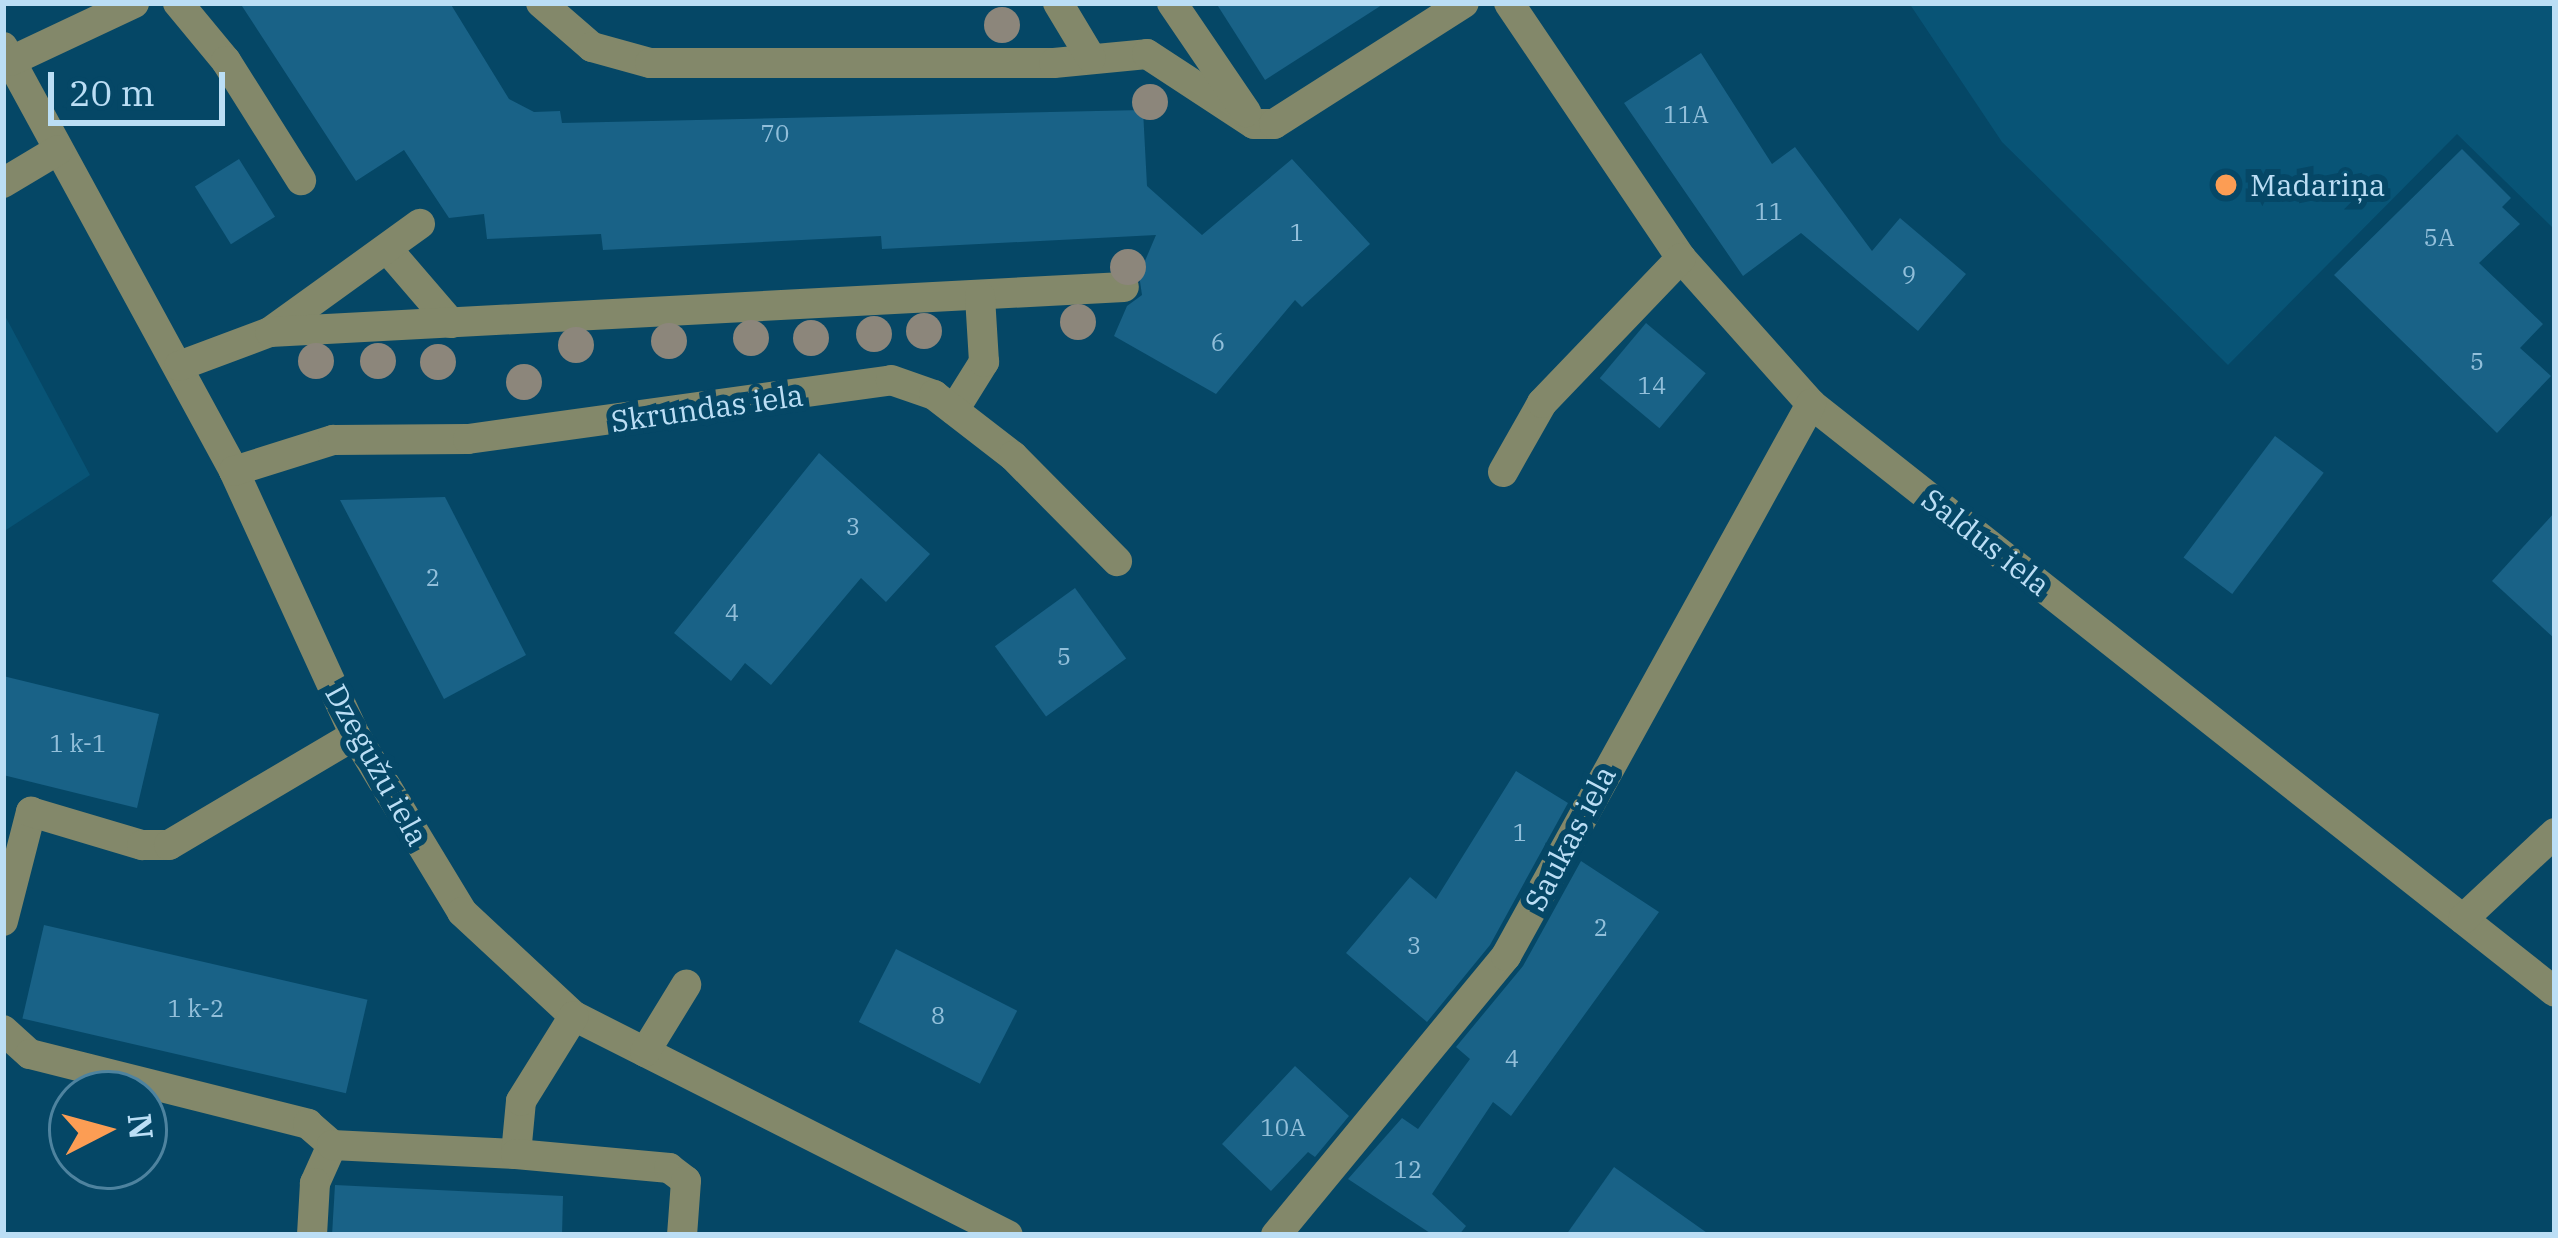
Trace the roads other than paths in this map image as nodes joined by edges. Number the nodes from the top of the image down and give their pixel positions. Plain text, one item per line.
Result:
1 (134, 3) edge
2 (178, 3) edge
3 (541, 3) edge
4 (1058, 3) edge
5 (1464, 3) edge
6 (1509, 3) edge
7 (1176, 10) edge
8 (7, 54) edge
9 (1147, 54) junction
10 (1091, 58) junction
11 (1254, 124) junction
12 (58, 150) junction
13 (301, 180) dead end
14 (3, 183) edge
15 (420, 224) dead end
16 (389, 251) junction
17 (1681, 258) junction
18 (1124, 287) dead end
19 (980, 296) junction
20 (451, 322) junction
21 (271, 332) junction
22 (179, 366) junction
23 (1811, 404) junction
24 (954, 410) junction
25 (234, 471) junction
26 (1503, 472) dead end
27 (1117, 561) dead end
28 (355, 735) junction
29 (17, 808) edge
30 (2555, 833) edge
31 (2463, 919) junction
32 (3, 921) edge
33 (686, 985) dead end
34 (2555, 992) edge
35 (574, 1016) junction
36 (3, 1030) edge
37 (645, 1052) junction
38 (332, 1145) junction
39 (516, 1154) junction
40 (312, 1235) edge
41 (682, 1235) edge
42 (1008, 1235) edge
43 (1276, 1235) edge

1 - 8 street
2 - 13 street
3 - 10 street
4 - 10 street
5 - 11 street
6 - 17 street, Saldus iela
7 - 9 street
7 - 11 street
8 - 12 street, Dzegužu iela
9 - 10 street
9 - 11 street
12 - 14 street
12 - 22 street, Dzegužu iela
15 - 16 street
16 - 20 street
16 - 21 street
17 - 23 street, Saldus iela
17 - 26 street
18 - 19 street
19 - 20 street
19 - 24 street
20 - 21 street
21 - 22 street
22 - 25 street, Dzegužu iela
23 - 31 street, Saldus iela
23 - 43 street, Saukas iela
24 - 25 street, Skrundas iela
24 - 27 street, Skrundas iela
25 - 28 street, Dzegužu iela
28 - 29 street
28 - 35 street, Dzegužu iela
29 - 32 street
30 - 31 street
31 - 34 street, Saldus iela
33 - 37 street
35 - 37 street, Dzegužu iela
35 - 39 street
36 - 38 street
37 - 42 street, Dzegužu iela
38 - 39 street
38 - 40 street
39 - 41 street

